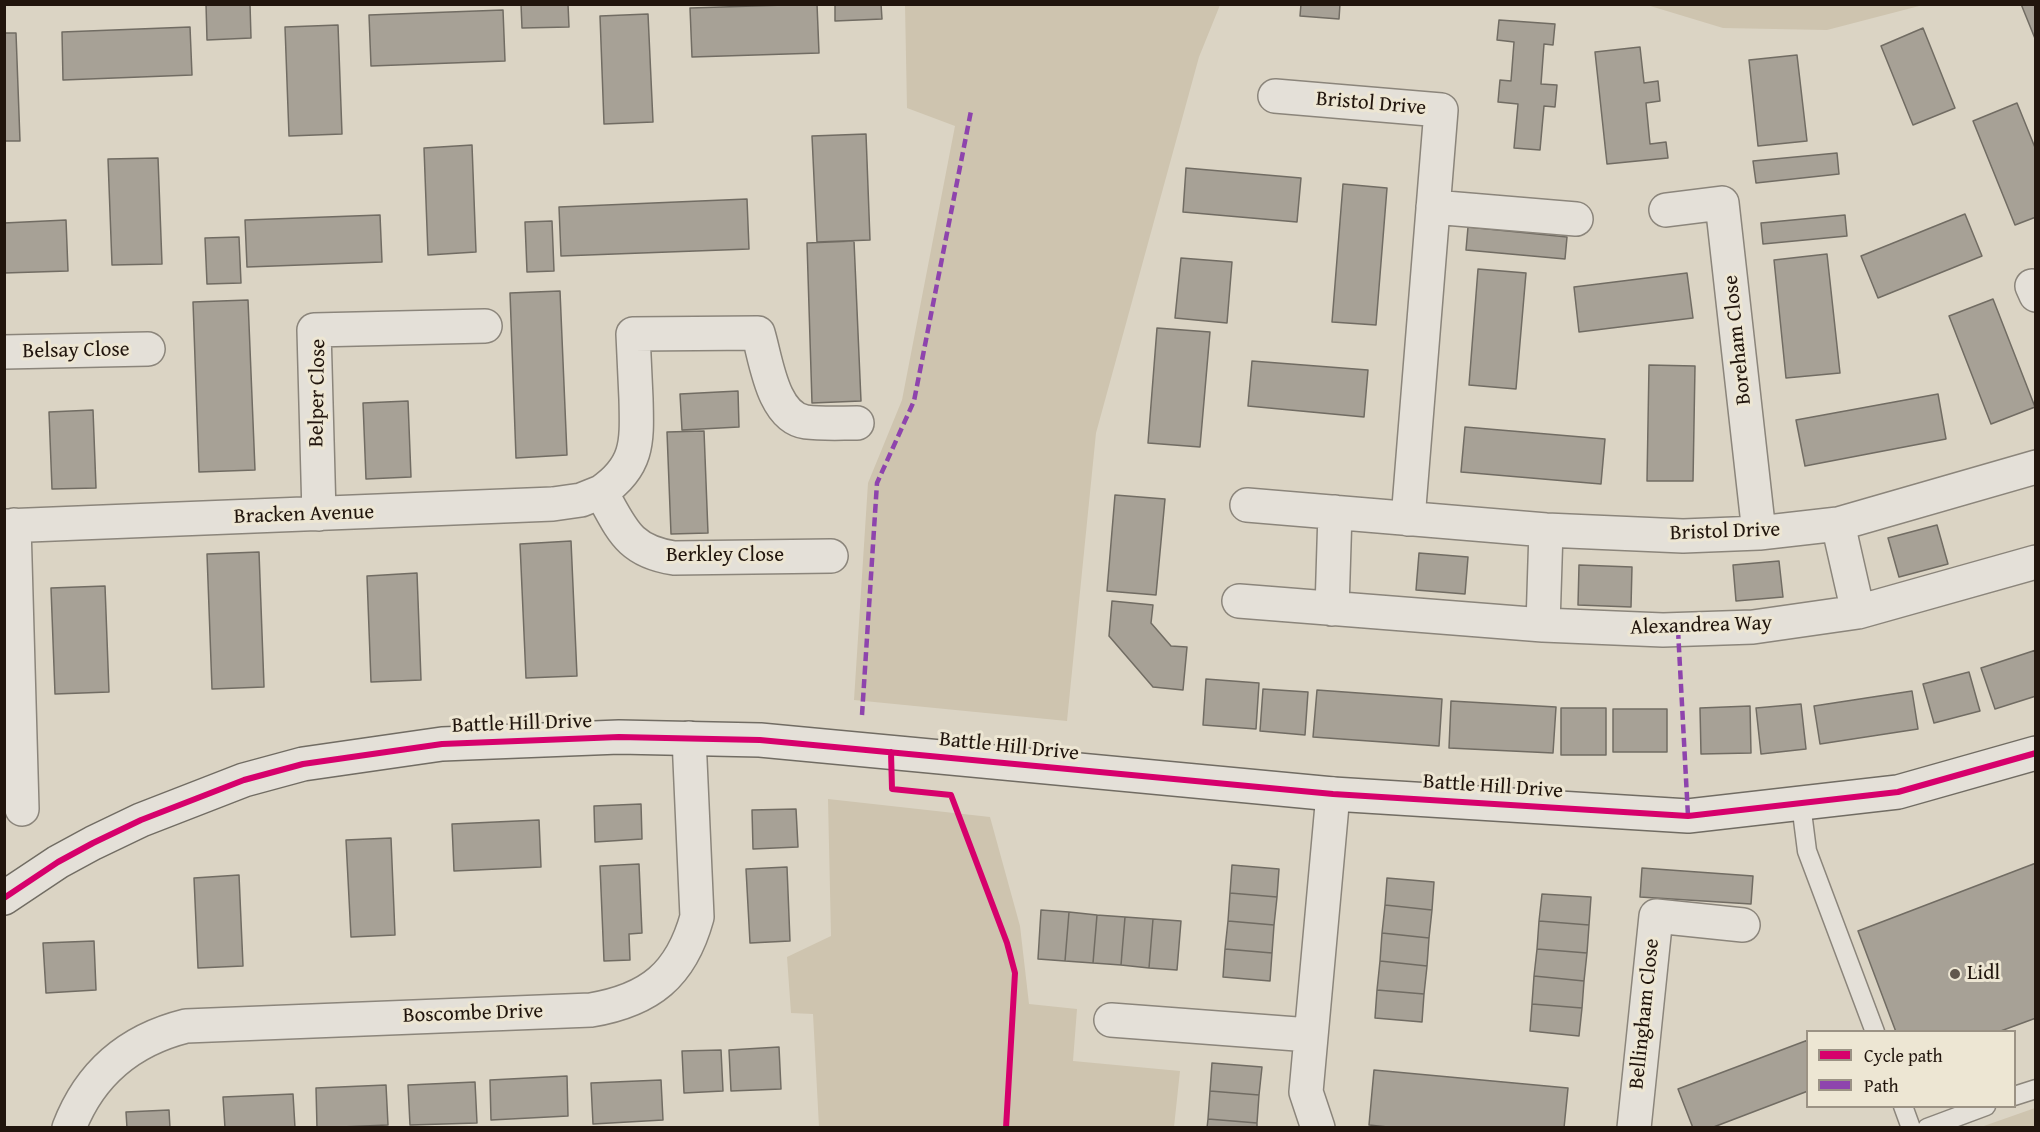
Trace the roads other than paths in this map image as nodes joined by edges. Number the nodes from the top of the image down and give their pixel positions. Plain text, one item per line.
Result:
1 (1275, 96) dead end
2 (1433, 207) junction
3 (1666, 210) dead end
4 (1576, 219) dead end
5 (485, 326) dead end
6 (148, 349) dead end
7 (4, 352) edge
8 (857, 423) dead end
9 (2036, 467) edge
10 (601, 492) junction
11 (1247, 505) dead end
12 (1335, 512) junction
13 (319, 514) junction
14 (1408, 519) junction
15 (1838, 524) junction
16 (9, 526) edge
17 (1546, 530) junction
18 (1760, 533) junction
19 (831, 556) dead end
20 (2036, 562) edge
21 (1239, 601) dead end
22 (1332, 609) junction
23 (1858, 612) junction
24 (1543, 624) junction
25 (689, 738) junction
26 (2036, 753) edge
27 (1333, 794) junction
28 (1801, 804) junction
29 (22, 809) dead end
30 (4, 898) edge
31 (1743, 925) dead end
32 (1111, 1020) dead end
33 (1874, 1030) edge
34 (1310, 1035) junction
35 (2036, 1089) edge
36 (2016, 1095) edge
37 (1903, 1108) edge
38 (1983, 1108) edge
39 (69, 1128) edge
40 (1318, 1128) edge
41 (1634, 1128) edge
42 (1911, 1128) edge
43 (1927, 1128) edge

1 - 2 street, Bristol Drive
2 - 4 street
2 - 14 street, Bristol Drive
3 - 18 street, Boreham Close
5 - 13 street, Belper Close
6 - 7 street, Belsay Close
8 - 10 street
9 - 15 street, Bristol Drive
10 - 13 street, Bracken Avenue
10 - 19 street, Berkley Close
11 - 12 street, Bristol Drive
12 - 14 street, Bristol Drive
12 - 22 street
13 - 16 street, Bracken Avenue
14 - 17 street, Bristol Drive
15 - 18 street, Bristol Drive
15 - 23 street
16 - 29 street
17 - 18 street, Bristol Drive
17 - 24 street
20 - 23 street, Alexandrea Way
21 - 22 street, Alexandrea Way
22 - 24 street, Alexandrea Way
23 - 24 street, Alexandrea Way
25 - 27 street, Battle Hill Drive
25 - 30 street, Battle Hill Drive
25 - 39 street, Boscombe Drive
26 - 28 street, Battle Hill Drive
27 - 28 street, Battle Hill Drive
27 - 34 street
28 - 33 lane
31 - 41 street, Bellingham Close
32 - 34 street
34 - 40 street
35 - 36 lane
37 - 42 lane
38 - 43 lane

